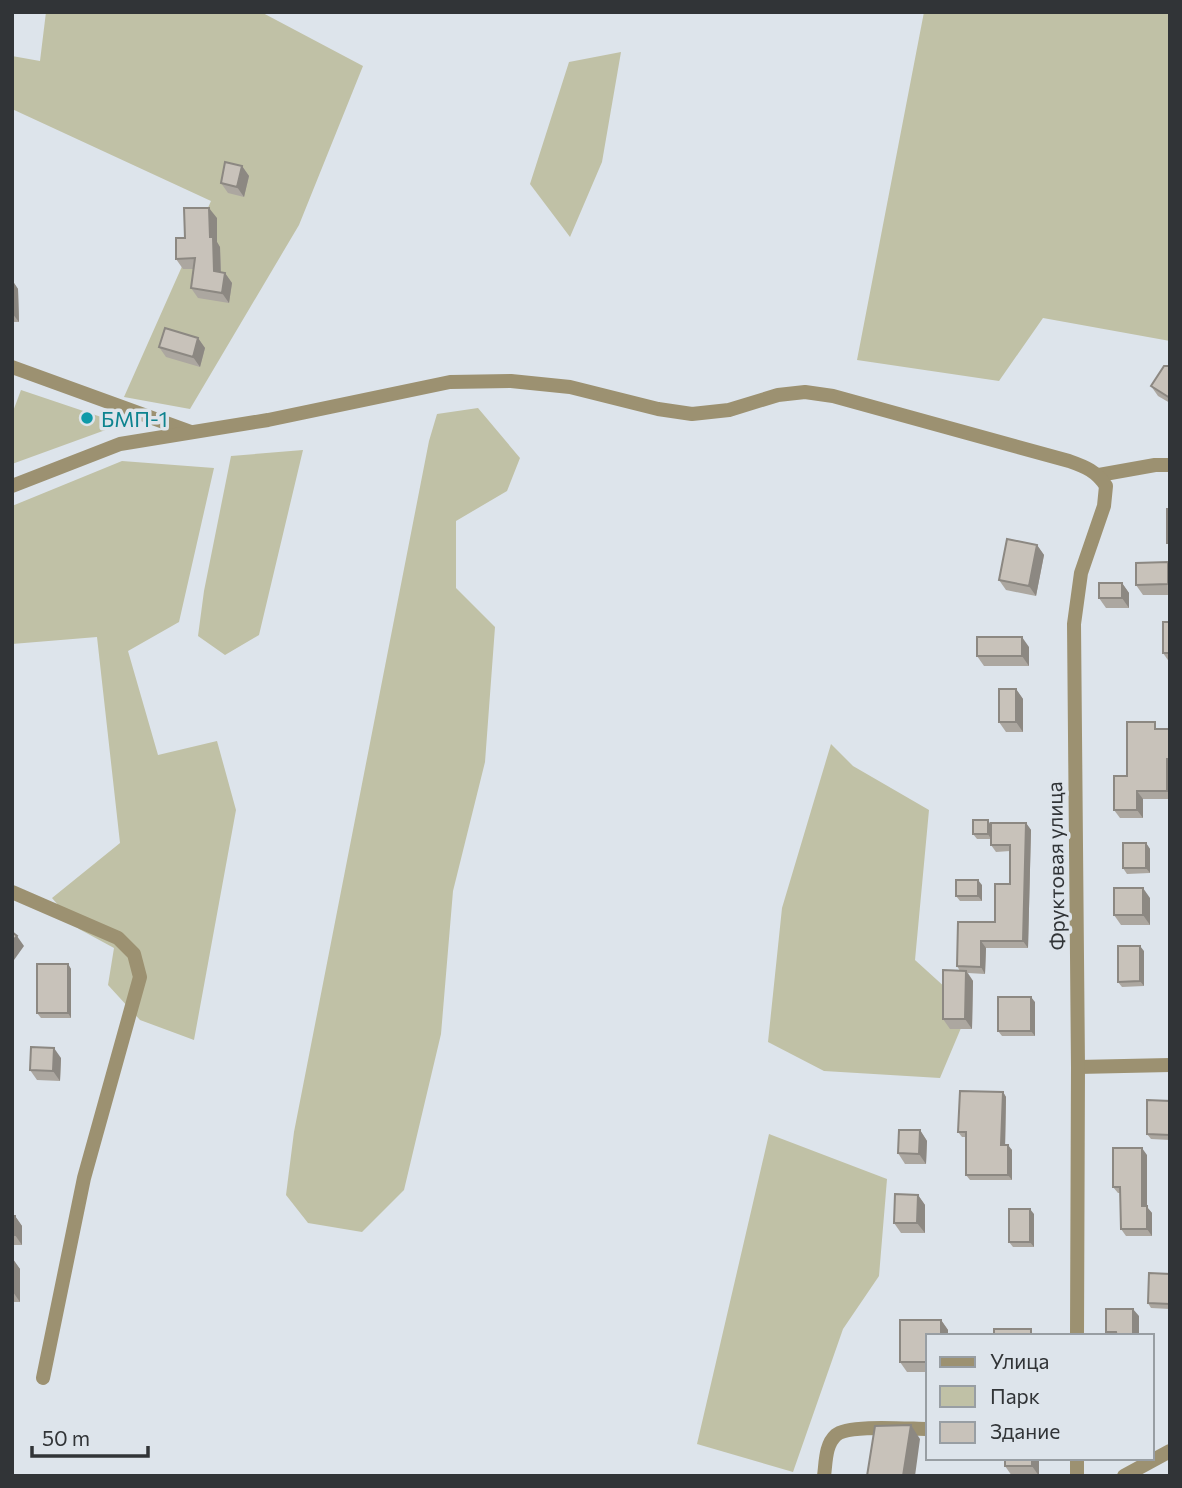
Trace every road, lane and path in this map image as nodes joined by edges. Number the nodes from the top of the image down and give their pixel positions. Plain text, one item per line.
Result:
1 (12, 367) edge
2 (191, 432) junction
3 (1170, 466) edge
4 (1099, 475) junction
5 (12, 486) edge
6 (12, 892) edge
7 (1170, 1065) edge
8 (1078, 1066) junction
9 (1077, 1334) edge
10 (43, 1378) dead end
11 (926, 1429) edge
12 (1170, 1451) edge
13 (1153, 1460) edge
14 (1154, 1460) edge
15 (824, 1476) edge
16 (1124, 1476) edge

1 - 2 street
2 - 4 street
2 - 5 street
3 - 4 street
4 - 8 street, Фруктовая улица
6 - 10 street
7 - 8 street
8 - 9 street, Фруктовая улица
11 - 15 street
12 - 14 street
13 - 16 street

